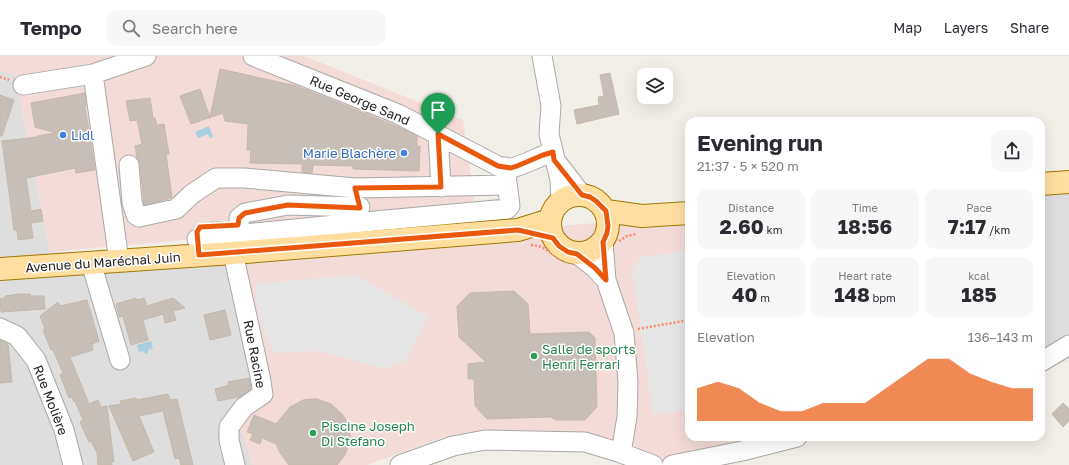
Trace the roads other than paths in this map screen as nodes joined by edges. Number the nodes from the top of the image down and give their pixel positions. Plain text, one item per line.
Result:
1 (146, 56) edge
2 (253, 56) edge
3 (542, 56) edge
4 (93, 74) junction
5 (23, 85) dead end
6 (438, 134) junction
7 (471, 152) junction
8 (554, 156) junction
9 (129, 165) dead end
10 (506, 176) junction
11 (1069, 182) edge
12 (1045, 184) edge
13 (474, 186) junction
14 (441, 187) junction
15 (355, 188) junction
16 (1069, 189) edge
17 (1045, 191) edge
18 (582, 195) junction
19 (561, 201) junction
20 (309, 205) junction
21 (606, 211) junction
22 (363, 214) junction
23 (685, 214) edge
24 (685, 220) edge
25 (311, 227) junction
26 (552, 229) junction
27 (237, 237) junction
28 (605, 238) junction
29 (371, 242) junction
30 (577, 254) junction
31 (120, 261) junction
32 (90, 263) junction
33 (0, 269) edge
34 (606, 280) junction
35 (0, 328) edge
36 (1069, 345) edge
37 (120, 360) dead end
38 (1045, 360) edge
39 (781, 441) edge
40 (621, 453) junction
41 (73, 465) edge
42 (235, 465) edge
43 (400, 465) edge
44 (654, 465) edge
45 (672, 465) edge

1 - 4 street
2 - 6 street, Rue George Sand
3 - 8 street
4 - 5 street
4 - 31 street
6 - 7 street, Rue George Sand
6 - 14 street
7 - 10 street, Rue George Sand
7 - 13 street
8 - 10 street
8 - 18 street
8 - 19 street
9 - 15 street
10 - 13 street
10 - 22 street
11 - 12 main road
13 - 14 street
14 - 15 street
15 - 22 street
16 - 17 main road
18 - 19 main road
18 - 21 main road
19 - 26 main road
20 - 22 street
20 - 25 street
20 - 27 street
21 - 23 main road
21 - 28 main road
22 - 25 street
22 - 29 street
24 - 28 main road
25 - 27 street
26 - 29 main road, Avenue du Maréchal Juin
26 - 30 main road
27 - 29 main road, Avenue du Maréchal Juin
27 - 31 main road, Avenue du Maréchal Juin
27 - 42 street, Rue Racine
28 - 30 main road
28 - 34 street
30 - 34 street
31 - 32 main road, Avenue du Maréchal Juin
32 - 33 main road, Avenue du Maréchal Juin
32 - 37 street
34 - 40 street
35 - 41 street, Rue Molière
36 - 38 street
39 - 45 street
40 - 43 street
40 - 44 street

